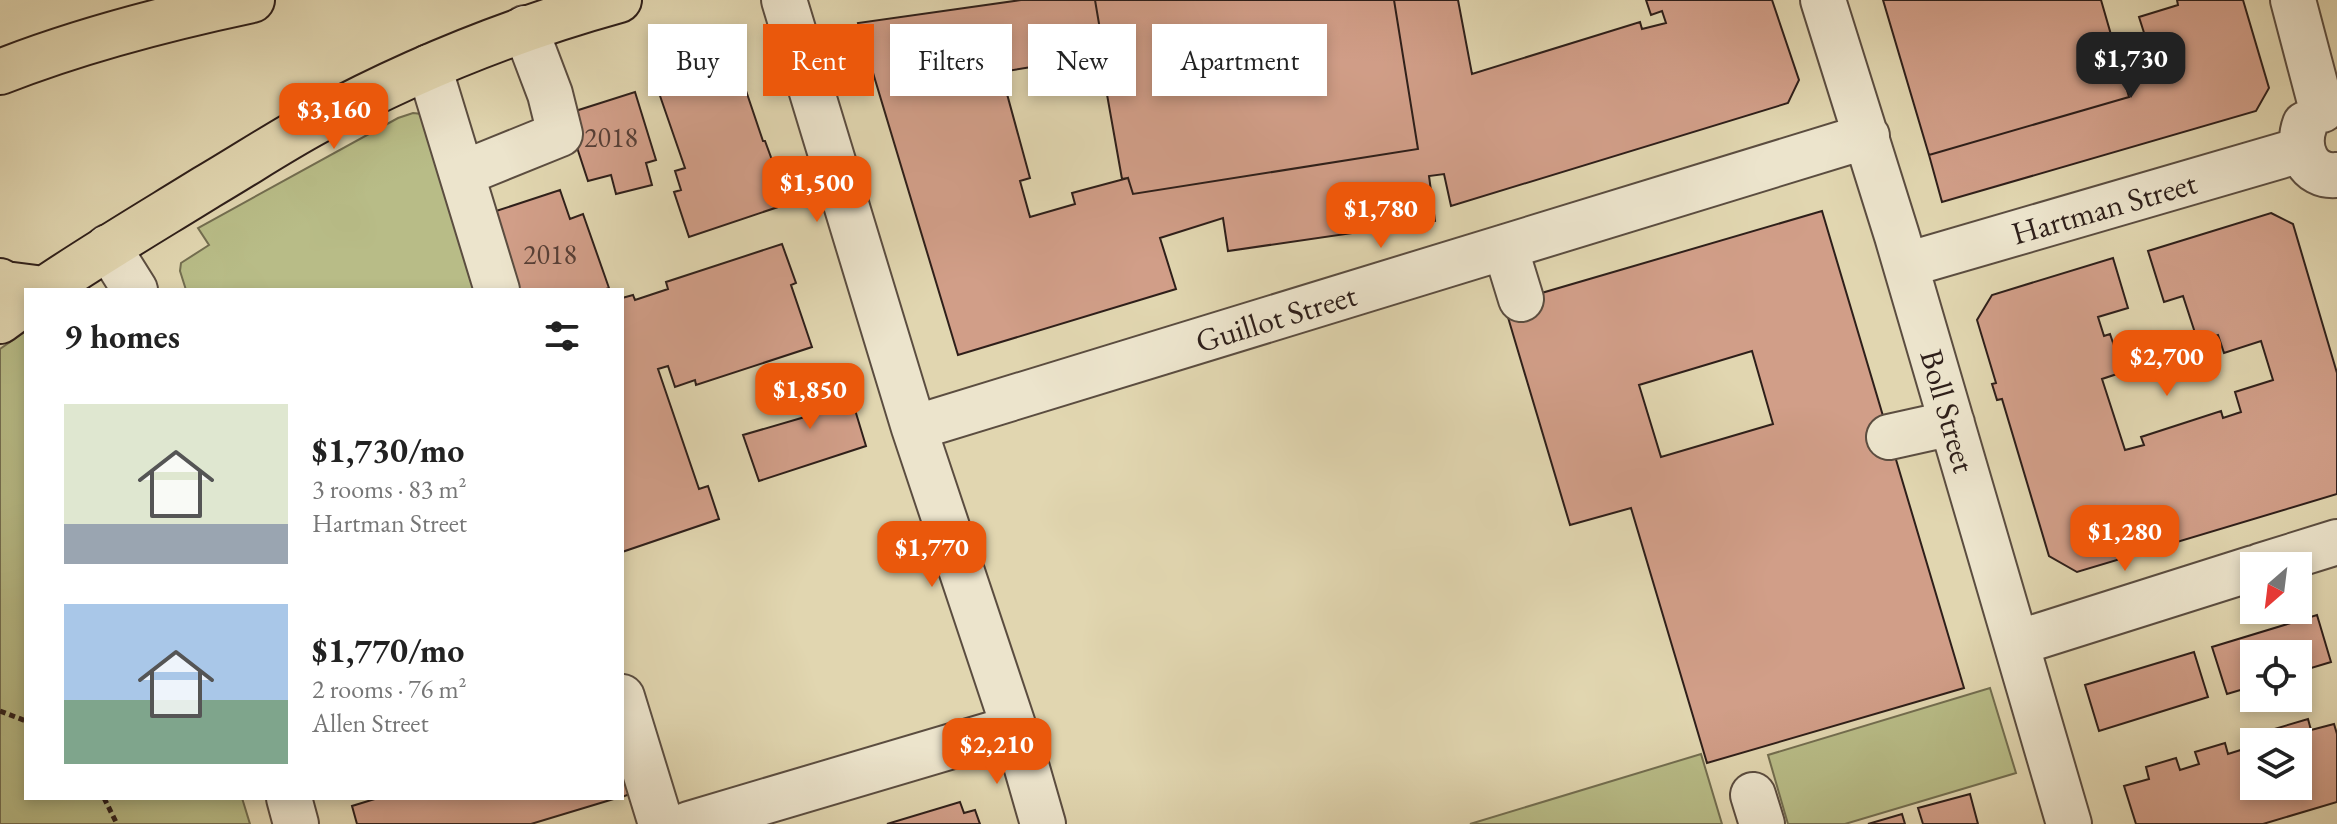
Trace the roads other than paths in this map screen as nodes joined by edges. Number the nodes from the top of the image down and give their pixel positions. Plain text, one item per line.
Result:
1 (252, 0) edge
2 (619, 0) edge
3 (784, 0) edge
4 (1823, 0) edge
5 (2293, 0) edge
6 (525, 28) junction
7 (429, 67) junction
8 (0, 72) edge
9 (2330, 109) edge
10 (1867, 136) junction
11 (2301, 150) junction
12 (461, 172) junction
13 (2337, 175) edge
14 (108, 247) junction
15 (1505, 247) junction
16 (1906, 265) junction
17 (0, 281) edge
18 (47, 288) edge
19 (134, 288) edge
20 (496, 288) edge
21 (24, 289) edge
22 (1521, 299) dead end
23 (24, 304) edge
24 (0, 321) edge
25 (1952, 423) junction
26 (914, 428) junction
27 (1889, 437) dead end
28 (2337, 542) edge
29 (2305, 552) edge
30 (2240, 572) edge
31 (2017, 643) junction
32 (624, 704) edge
33 (1013, 728) junction
34 (290, 800) edge
35 (296, 824) edge
36 (661, 824) edge
37 (689, 824) edge
38 (1043, 824) edge
39 (2069, 824) edge

1 - 8 main road
2 - 6 main road
3 - 26 street
4 - 10 street, Boll Street
5 - 9 street
6 - 7 main road
6 - 12 street
7 - 12 street
7 - 14 main road
9 - 11 street
10 - 15 street, Guillot Street
10 - 16 street, Boll Street
11 - 13 street
11 - 16 street, Hartman Street
12 - 20 street
14 - 18 main road
14 - 19 street
15 - 22 street
15 - 26 street, Guillot Street
16 - 25 street, Boll Street
17 - 21 main road
23 - 24 main road
25 - 27 street
25 - 31 street, Boll Street
26 - 33 street
28 - 29 street
30 - 31 street
31 - 39 street, Boll Street
32 - 36 street
33 - 37 street
33 - 38 street
34 - 35 street

